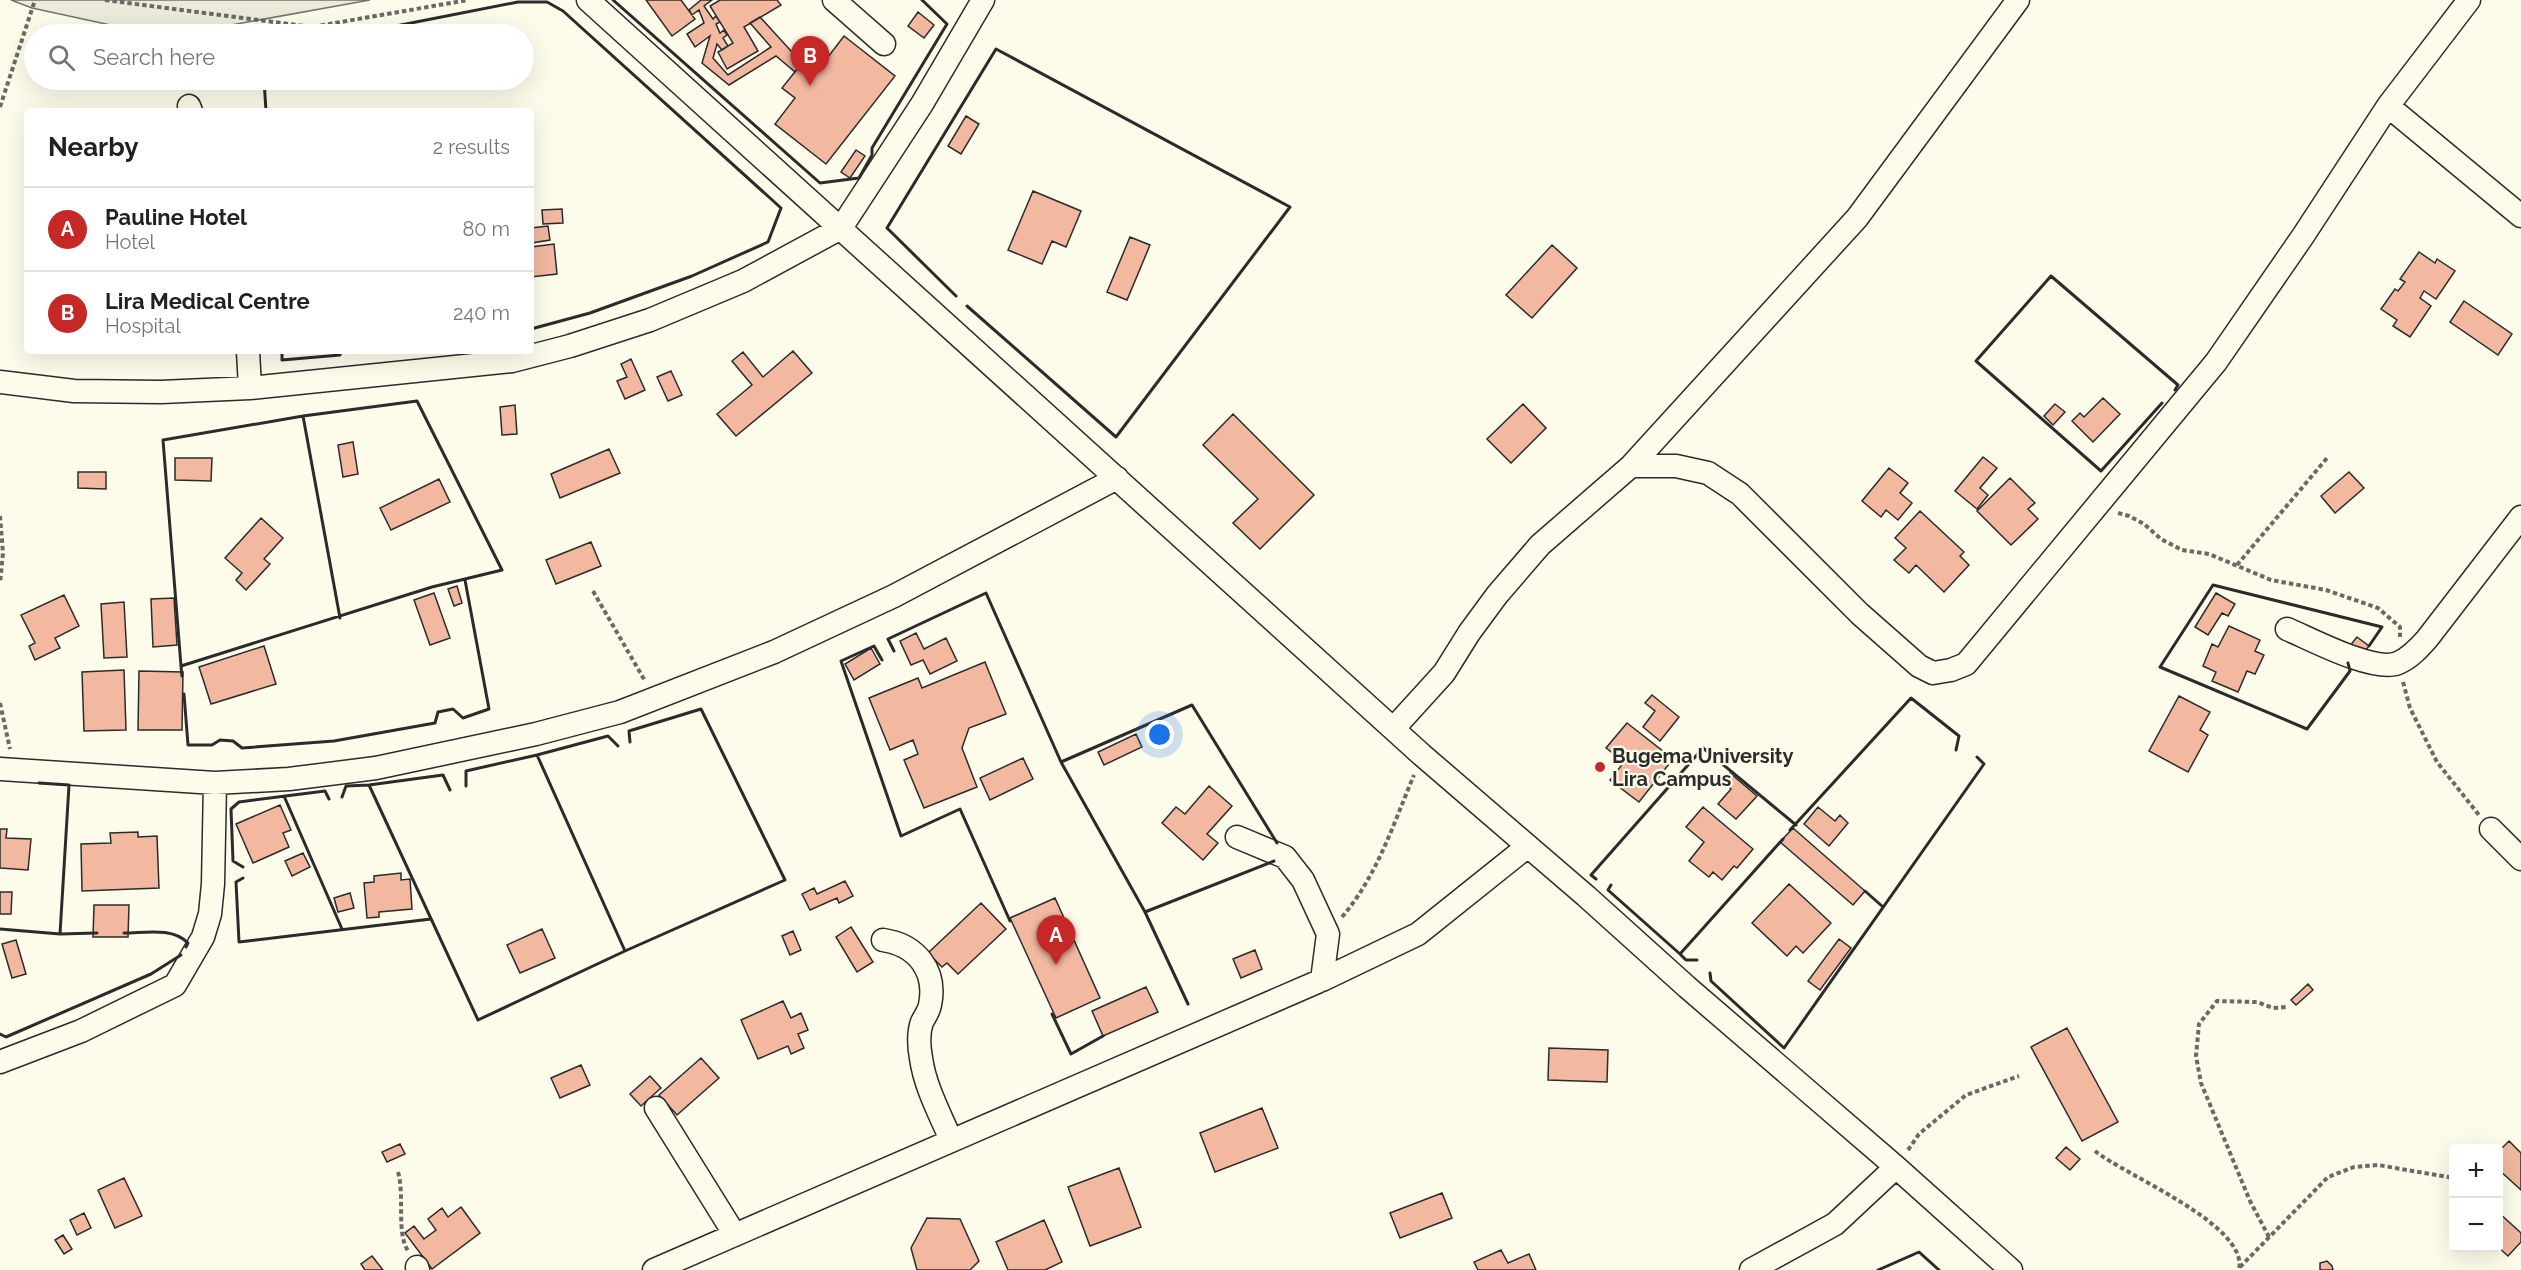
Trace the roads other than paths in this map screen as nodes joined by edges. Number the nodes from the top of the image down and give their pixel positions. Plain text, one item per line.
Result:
1 (588, 0) edge
2 (834, 0) edge
3 (983, 0) edge
4 (2018, 0) edge
5 (2469, 0) edge
6 (884, 44) dead end
7 (2388, 106) junction
8 (2521, 216) edge
9 (841, 228) junction
10 (248, 354) edge
11 (0, 382) edge
12 (250, 388) junction
13 (1631, 466) junction
14 (1117, 478) junction
15 (2521, 517) edge
16 (2287, 629) dead end
17 (1394, 728) junction
18 (7, 769) edge
19 (215, 783) junction
20 (2491, 830) road end
21 (1237, 837) dead end
22 (1528, 846) junction
23 (2521, 859) edge
24 (884, 940) dead end
25 (1322, 980) junction
26 (0, 1062) edge
27 (656, 1108) dead end
28 (951, 1140) junction
29 (1896, 1167) junction
30 (735, 1235) junction
31 (654, 1270) edge
32 (1751, 1270) edge
33 (2011, 1270) edge

1 - 9 street
2 - 6 street
3 - 9 street
4 - 13 street
5 - 7 street
7 - 8 street
7 - 13 street
9 - 12 street
9 - 14 street
10 - 12 street
11 - 12 street
13 - 17 street
14 - 17 street
14 - 19 street
15 - 16 street
17 - 22 street
18 - 19 street
19 - 26 street
20 - 23 street
21 - 25 street
22 - 25 street
22 - 29 street
24 - 28 street
25 - 28 street
27 - 30 street
28 - 30 street
29 - 32 street
29 - 33 street
30 - 31 street

